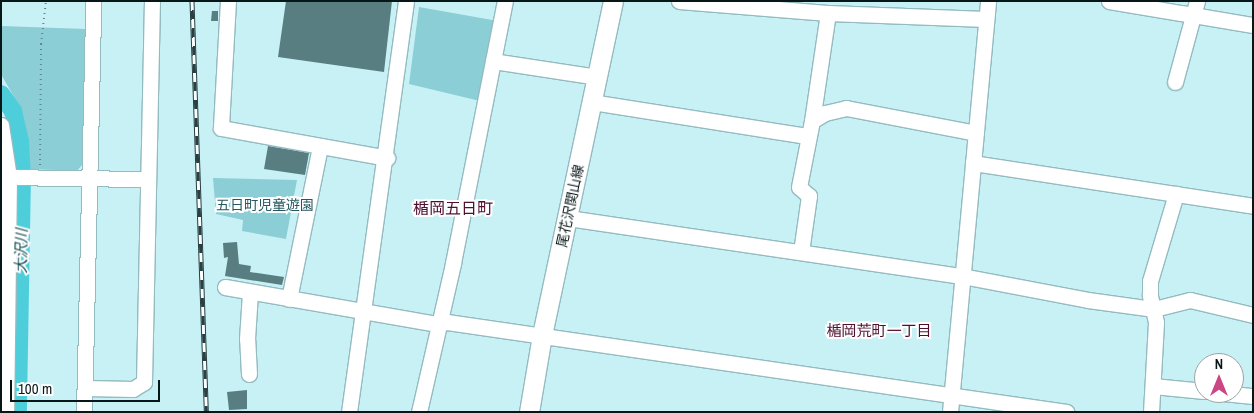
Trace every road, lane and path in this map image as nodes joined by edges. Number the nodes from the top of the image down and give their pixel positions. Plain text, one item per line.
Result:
1 (46, 1) edge
2 (93, 1) edge
3 (152, 1) edge
4 (228, 1) edge
5 (406, 1) edge
6 (505, 1) edge
7 (613, 1) edge
8 (679, 1) edge
9 (988, 1) edge
10 (1109, 1) edge
11 (876, 7) edge
12 (1195, 8) edge
13 (828, 13) junction
14 (986, 19) junction
15 (1253, 25) edge
16 (493, 61) junction
17 (597, 77) junction
18 (1175, 82) dead end
19 (592, 102) junction
20 (812, 121) junction
21 (1, 125) edge
22 (976, 132) junction
23 (807, 136) junction
24 (320, 146) junction
25 (387, 158) junction
26 (973, 163) junction
27 (9, 177) edge
28 (39, 178) junction
29 (89, 178) junction
30 (148, 179) junction
31 (1176, 194) junction
32 (1253, 206) edge
33 (568, 218) junction
34 (801, 252) junction
35 (962, 276) junction
36 (225, 287) dead end
37 (250, 292) junction
38 (290, 299) junction
39 (1154, 309) junction
40 (363, 312) junction
41 (1253, 315) edge
42 (438, 324) junction
43 (542, 335) junction
44 (249, 374) dead end
45 (1153, 386) junction
46 (4, 387) edge
47 (85, 388) junction
48 (1194, 390) edge
49 (951, 395) junction
50 (6, 412) edge
51 (84, 412) edge
52 (349, 412) edge
53 (419, 412) edge
54 (529, 412) edge
55 (950, 412) edge
56 (1066, 412) edge
57 (1151, 412) edge

1 - 28 path
2 - 29 street
3 - 30 street
4 - 24 street
5 - 25 street
6 - 16 street
7 - 17 main road, 尾花沢関山線
8 - 13 street
9 - 14 street
10 - 12 street
11 - 13 street
11 - 14 street
12 - 15 street
12 - 18 street
13 - 20 street
14 - 22 street
16 - 17 street
16 - 42 street
17 - 19 main road, 尾花沢関山線
19 - 23 street
19 - 33 main road, 尾花沢関山線
20 - 22 street
20 - 23 street
21 - 27 street
22 - 26 street
23 - 34 street
24 - 25 street
24 - 38 street
25 - 40 street
26 - 31 street
26 - 35 street
27 - 28 street
27 - 46 street
28 - 29 street
29 - 30 street
29 - 47 street
30 - 47 street
31 - 32 street
31 - 39 street
33 - 34 street
33 - 43 main road, 尾花沢関山線
34 - 35 street
35 - 39 street
35 - 49 street
36 - 37 street
37 - 38 street
37 - 44 street
38 - 40 street
39 - 41 street
39 - 45 street
40 - 42 street
40 - 52 street
42 - 43 street
42 - 53 street
43 - 49 street
43 - 54 main road, 尾花沢関山線
45 - 48 street
45 - 57 street
46 - 50 street
47 - 51 street
49 - 55 street
49 - 56 street

